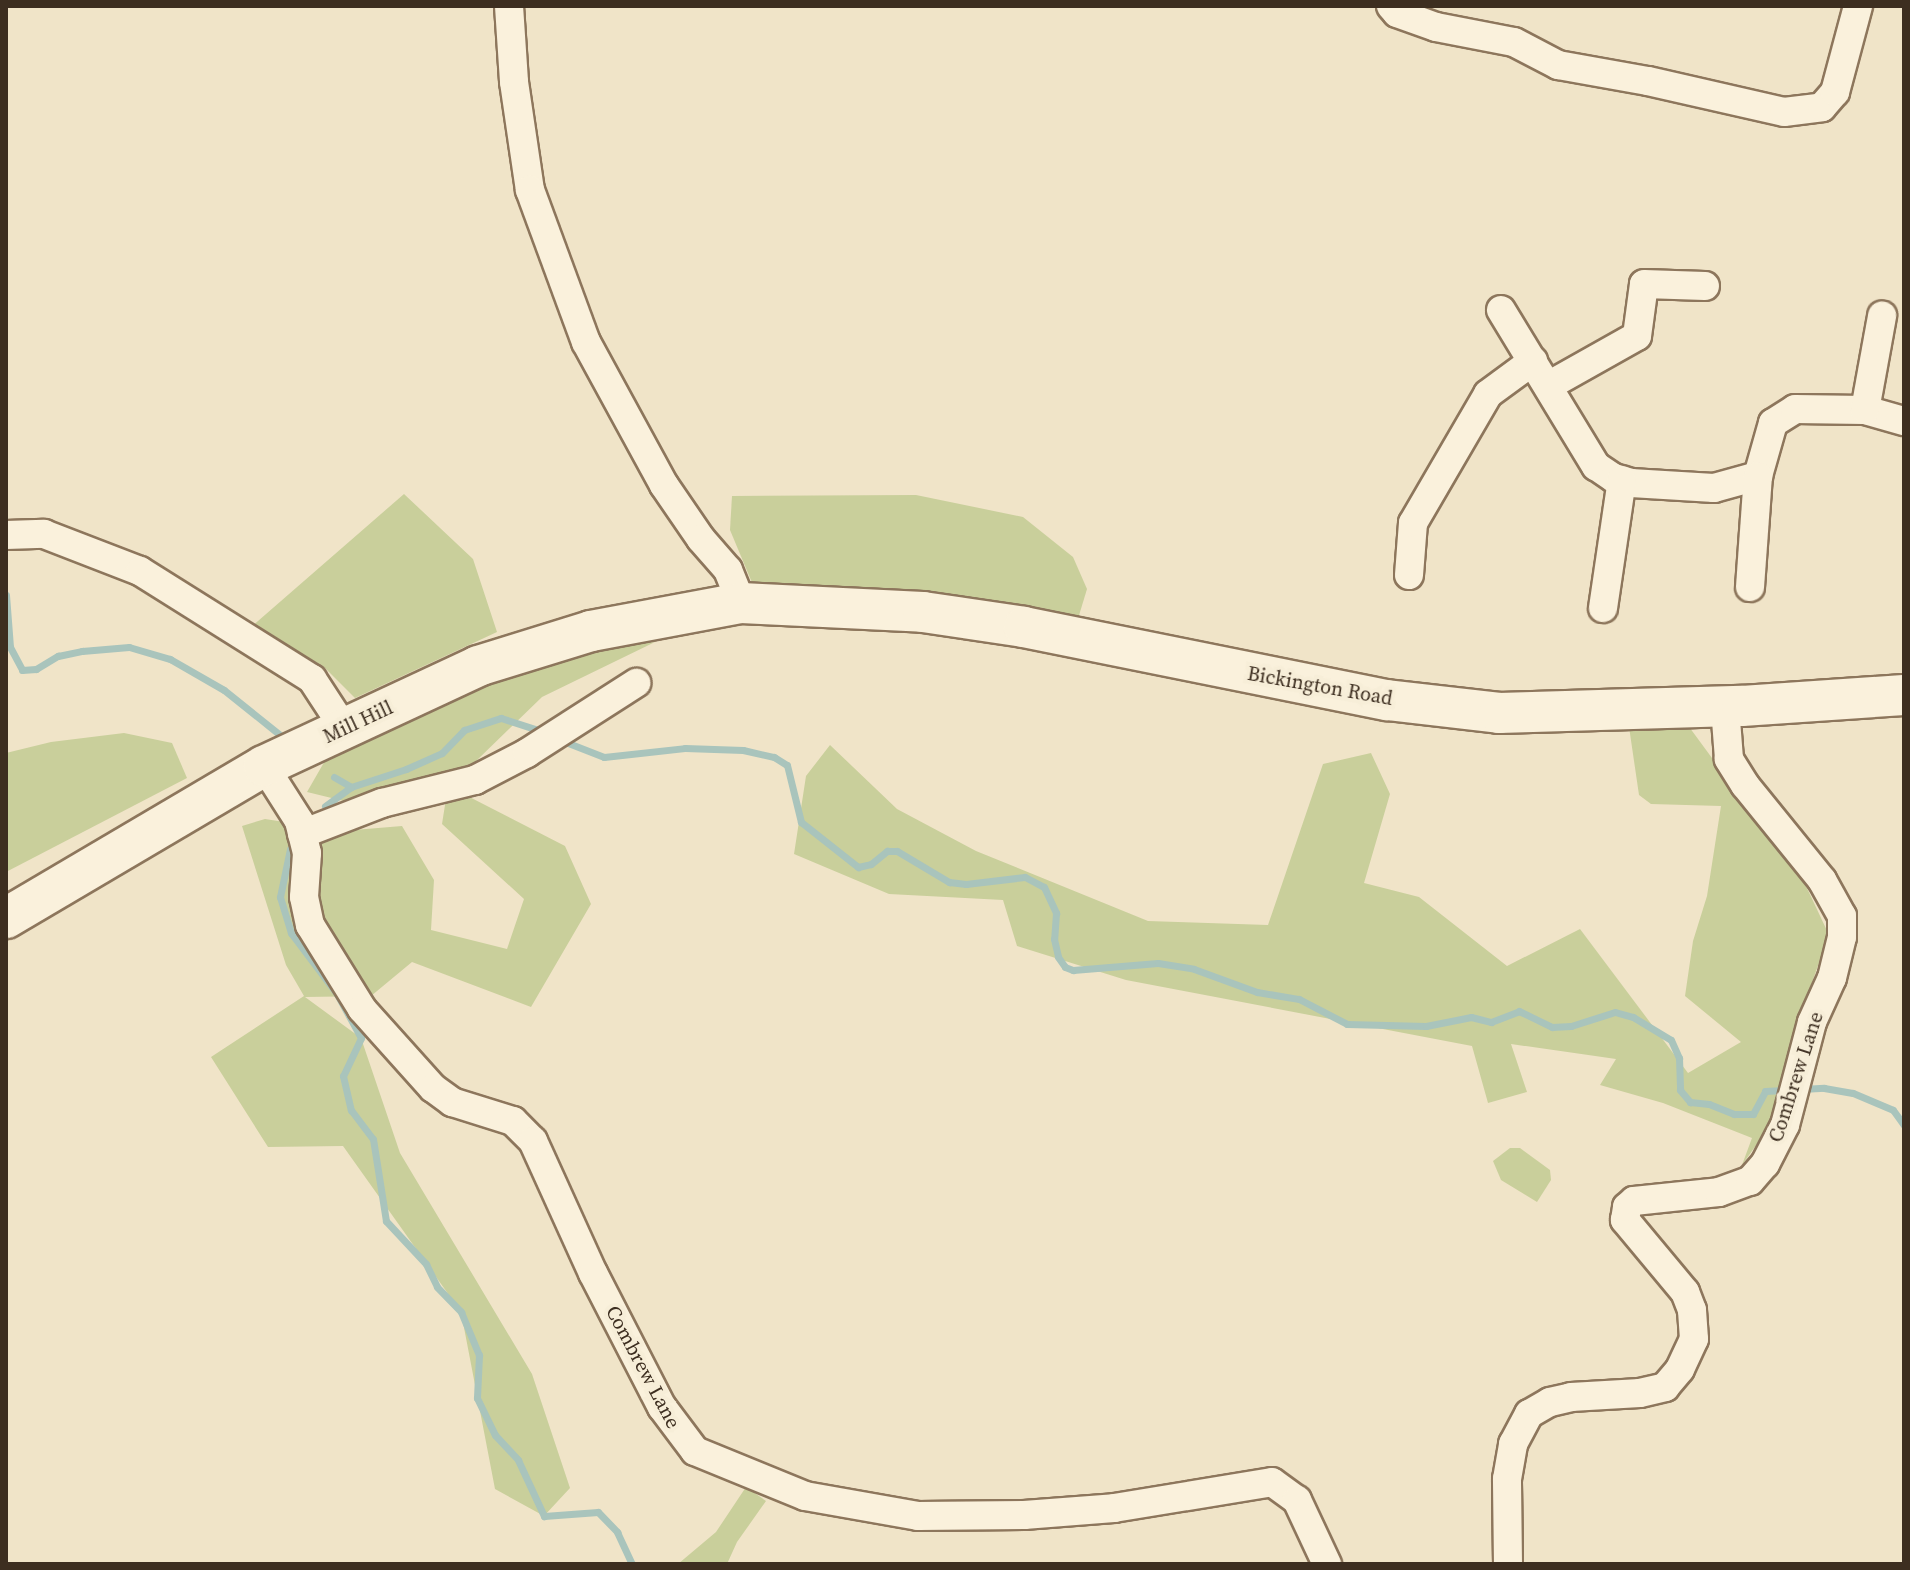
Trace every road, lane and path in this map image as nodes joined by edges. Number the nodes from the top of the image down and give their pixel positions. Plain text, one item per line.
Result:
1 (509, 6) edge
2 (1391, 6) edge
3 (1858, 6) edge
4 (1705, 286) dead end
5 (1501, 310) dead end
6 (1882, 316) dead end
7 (1533, 361) junction
8 (1548, 386) junction
9 (1865, 410) junction
10 (1904, 421) edge
11 (1758, 476) junction
12 (1622, 480) junction
13 (6, 535) edge
14 (1409, 575) dead end
15 (1750, 587) dead end
16 (741, 603) junction
17 (1603, 608) dead end
18 (636, 683) dead end
19 (1904, 695) edge
20 (1725, 707) junction
21 (344, 728) junction
22 (264, 766) junction
23 (302, 834) junction
24 (6, 918) edge
25 (1327, 1564) edge
26 (1508, 1564) edge

1 - 16 street
2 - 3 street
4 - 8 street
5 - 7 street
6 - 9 street
7 - 8 street
7 - 14 street
8 - 12 street
9 - 10 street
9 - 11 street
11 - 12 street
11 - 15 street
12 - 17 street
13 - 21 street
16 - 20 main road, Bickington Road
16 - 21 main road, Mill Hill
18 - 23 street
19 - 20 main road, Bickington Road
20 - 26 street, Combrew Lane
21 - 22 main road, Mill Hill
22 - 23 street, Combrew Lane
22 - 24 main road, Mill Hill
23 - 25 street, Combrew Lane

